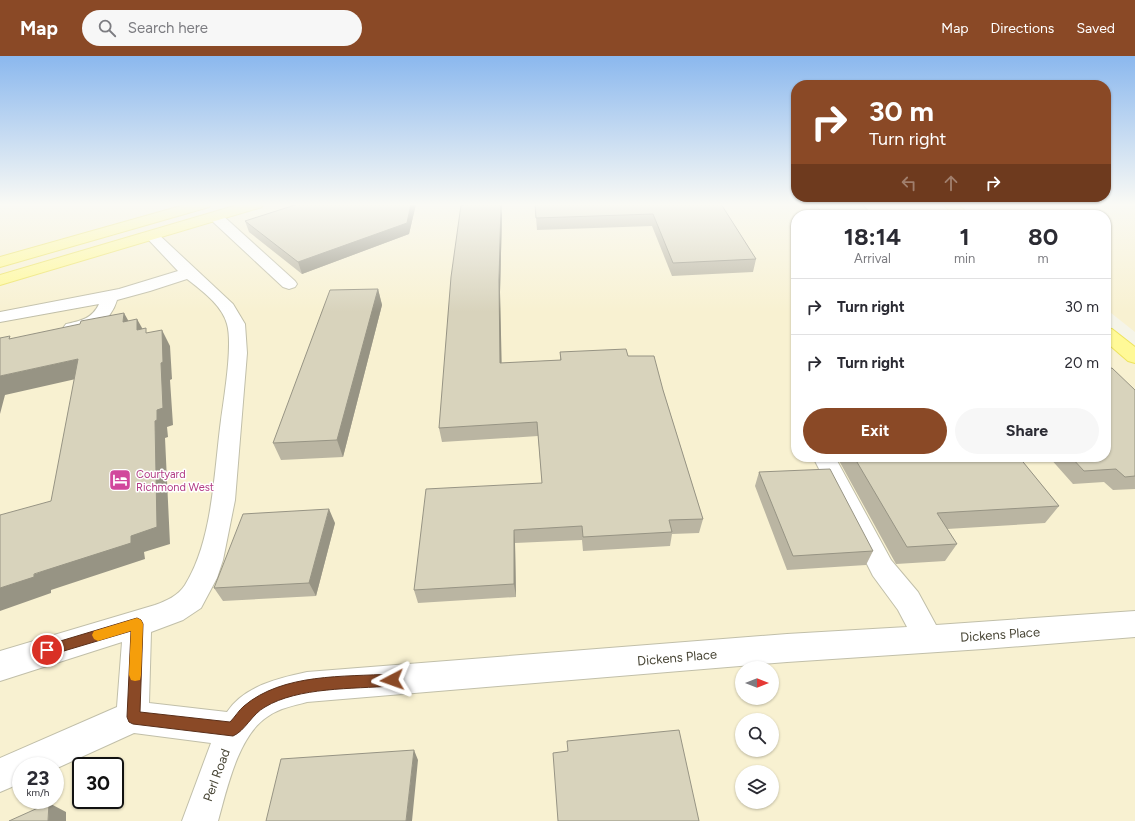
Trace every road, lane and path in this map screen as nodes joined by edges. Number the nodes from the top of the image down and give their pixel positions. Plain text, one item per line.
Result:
1 (99, 240) edge
2 (115, 240) edge
3 (157, 240) edge
4 (241, 240) edge
5 (0, 262) edge
6 (190, 272) junction
7 (0, 280) edge
8 (289, 284) dead end
9 (110, 295) junction
10 (0, 317) edge
11 (58, 331) edge
12 (1111, 337) edge
13 (1135, 357) edge
14 (827, 462) edge
15 (137, 624) junction
16 (1135, 624) edge
17 (928, 639) junction
18 (0, 666) edge
19 (133, 717) junction
20 (233, 729) junction
21 (42, 757) edge
22 (12, 770) edge
23 (0, 775) edge
24 (200, 821) edge

1 - 5 main road
2 - 7 main road
3 - 6 street
4 - 8 street
6 - 9 street
6 - 15 street
9 - 10 street
9 - 11 street
12 - 13 main road
14 - 17 street
15 - 18 street
15 - 19 street
16 - 17 street, Dickens Place
17 - 20 street, Dickens Place
19 - 20 street
19 - 21 street
20 - 24 street, Perl Road
22 - 23 street

